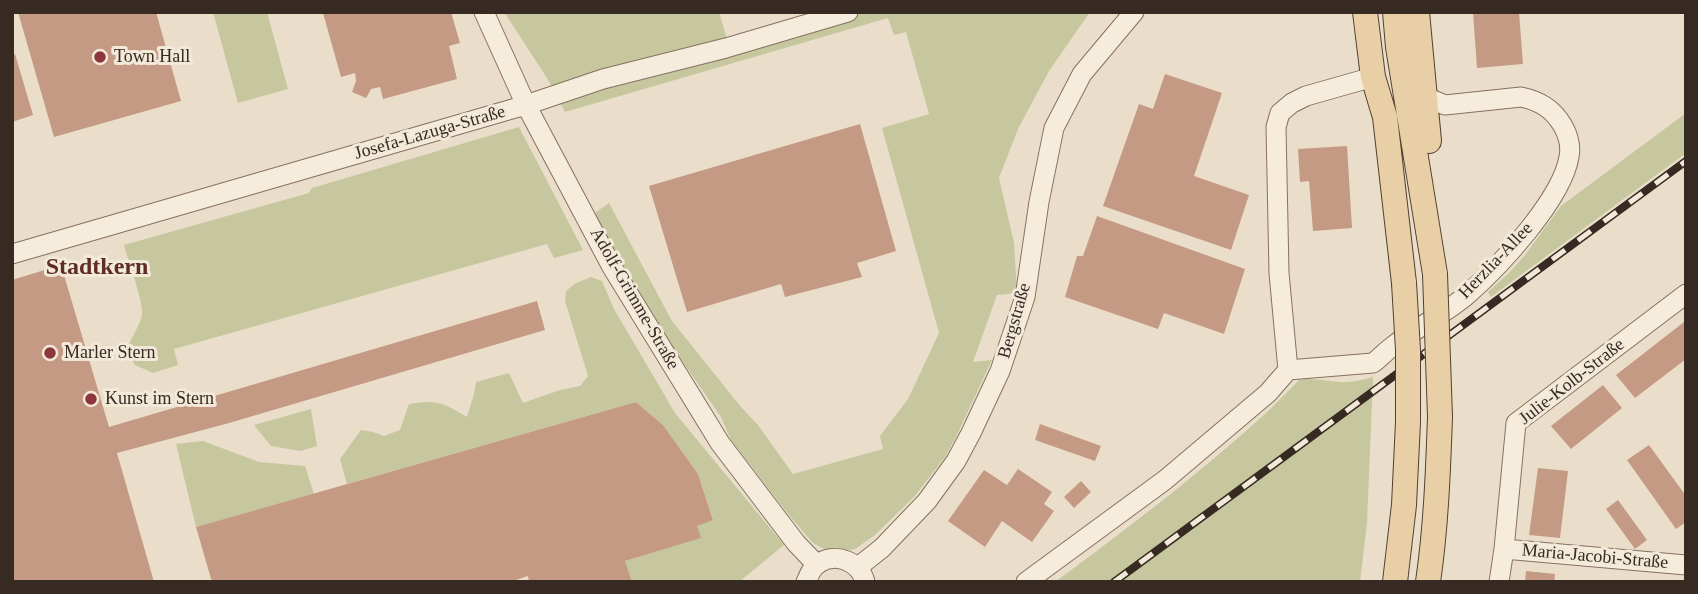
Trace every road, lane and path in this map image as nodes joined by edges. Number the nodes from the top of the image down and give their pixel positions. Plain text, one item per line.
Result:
1 (484, 12) edge
2 (848, 12) edge
3 (1134, 12) edge
4 (1365, 12) edge
5 (1395, 12) edge
6 (1417, 12) edge
7 (1373, 78) junction
8 (1415, 93) junction
9 (526, 105) junction
10 (12, 254) edge
11 (1686, 294) edge
12 (1289, 370) junction
13 (1504, 549) junction
14 (817, 565) junction
15 (1686, 565) edge
16 (862, 574) edge
17 (806, 582) edge
18 (1026, 582) edge
19 (1395, 582) edge
20 (1428, 582) edge
21 (1499, 582) edge

1 - 9 street, Adolf-Grimme-Straße
2 - 9 street, Josefa-Lazuga-Straße
3 - 16 street, Bergstraße
4 - 7 main road
5 - 8 main road, Herzlia-Allee
6 - 8 main road
7 - 12 street
7 - 19 main road, bridge
8 - 12 street, Herzlia-Allee
8 - 20 main road, Herzlia-Allee, bridge
9 - 10 street, Josefa-Lazuga-Straße
9 - 14 street, Adolf-Grimme-Straße
11 - 13 street, Julie-Kolb-Straße
12 - 18 street
13 - 15 street, Maria-Jacobi-Straße
13 - 21 street, Julie-Kolb-Straße
14 - 16 street, Bergstraße
14 - 17 street

